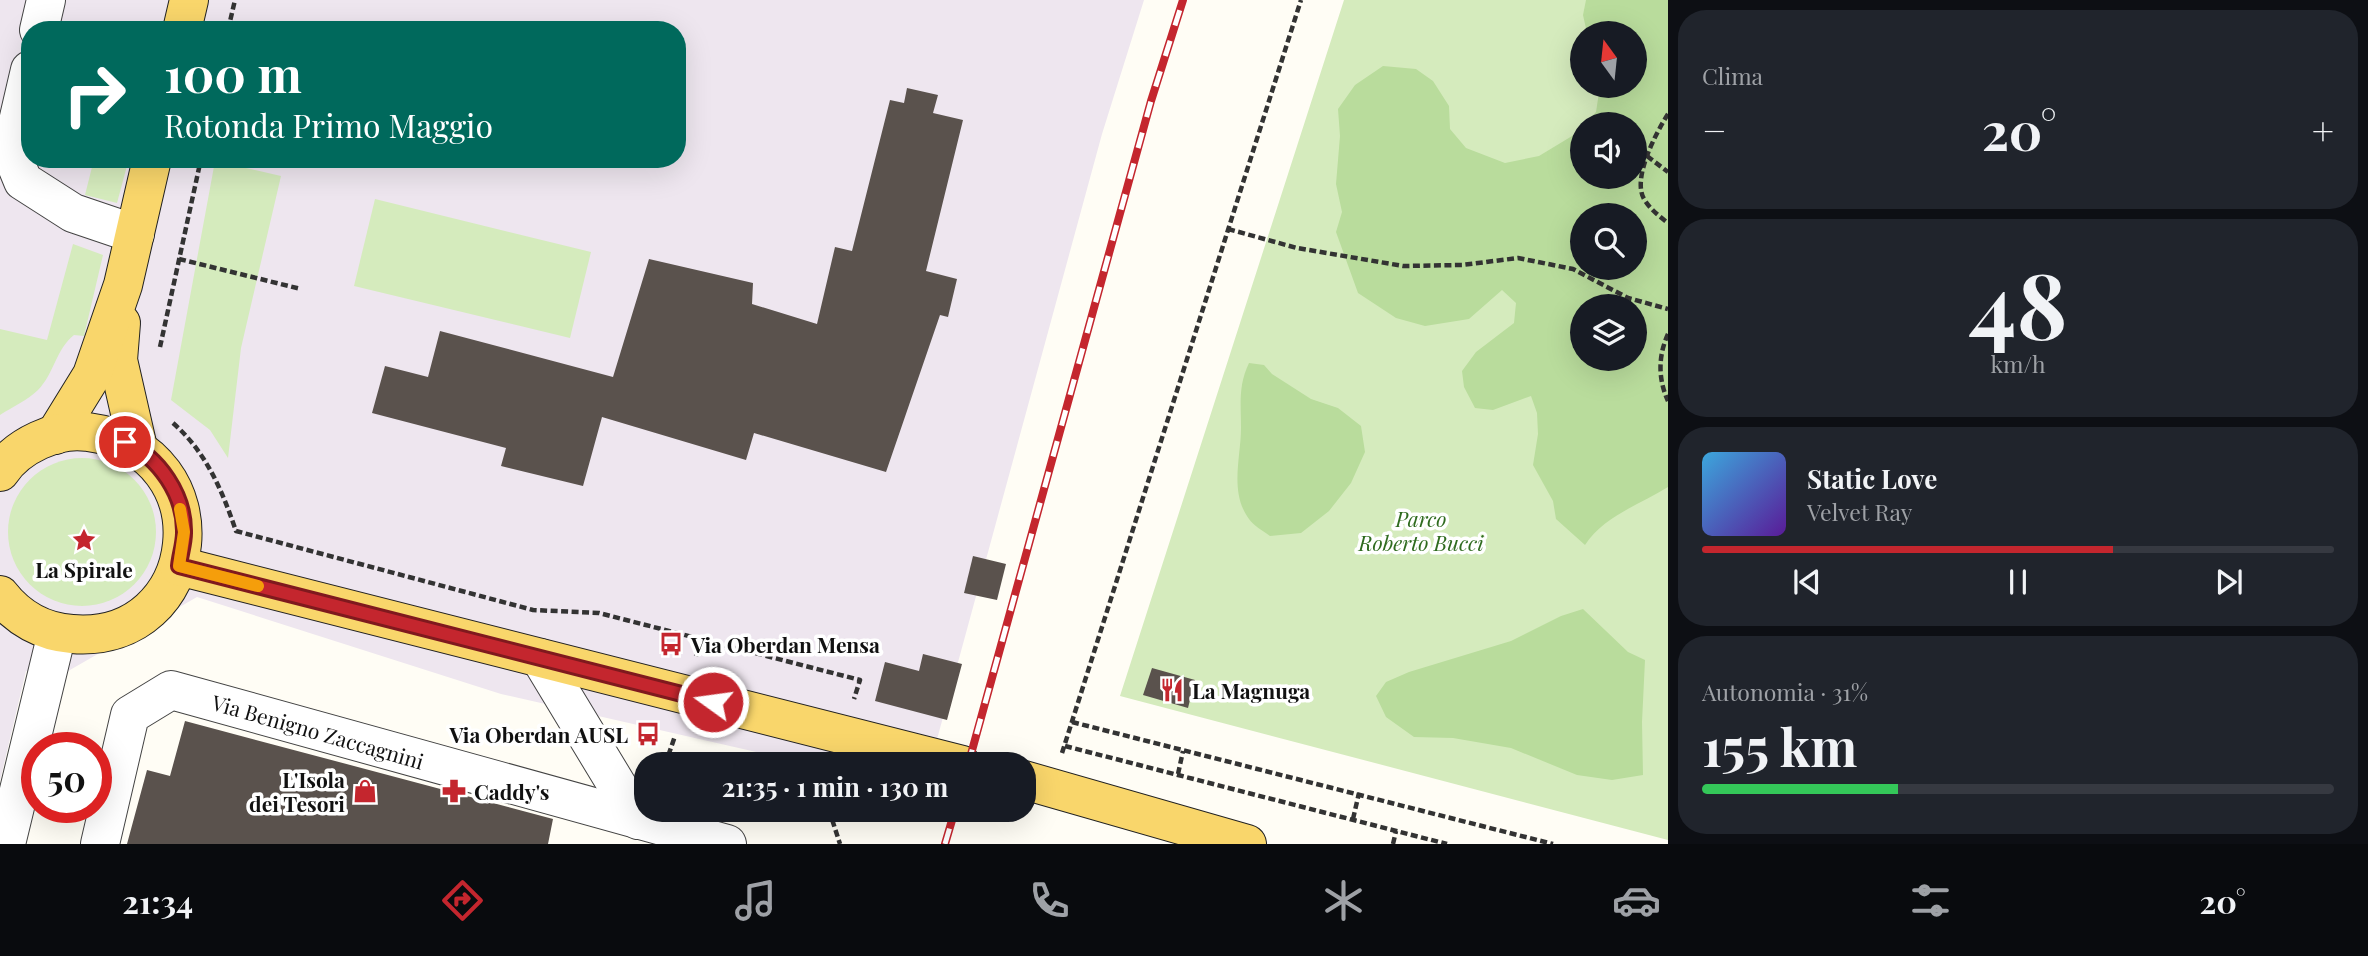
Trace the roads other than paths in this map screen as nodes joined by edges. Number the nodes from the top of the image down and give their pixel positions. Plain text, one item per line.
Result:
1 (46, 0) edge
2 (189, 0) edge
3 (41, 21) edge
4 (185, 21) edge
5 (21, 109) edge
6 (150, 168) edge
7 (135, 234) junction
8 (123, 285) junction
9 (54, 435) junction
10 (138, 448) junction
11 (0, 472) edge
12 (179, 566) junction
13 (0, 595) edge
14 (57, 633) junction
15 (540, 658) junction
16 (911, 752) edge
17 (1036, 784) edge
18 (634, 813) edge
19 (634, 819) edge
20 (645, 822) edge
21 (1213, 839) edge
22 (6, 844) edge
23 (100, 844) edge
24 (727, 844) edge
25 (1247, 844) edge

1 - 3 street
2 - 4 main road
5 - 7 street
6 - 7 main road
7 - 8 main road
8 - 9 main road
8 - 10 main road
9 - 10 main road
9 - 11 main road
10 - 12 main road
12 - 14 main road
12 - 15 main road
13 - 14 main road
14 - 22 street
15 - 16 main road
15 - 18 street
17 - 21 main road
19 - 23 street, Via Benigno Zaccagnini
20 - 24 street, Via Benigno Zaccagnini
21 - 25 main road

